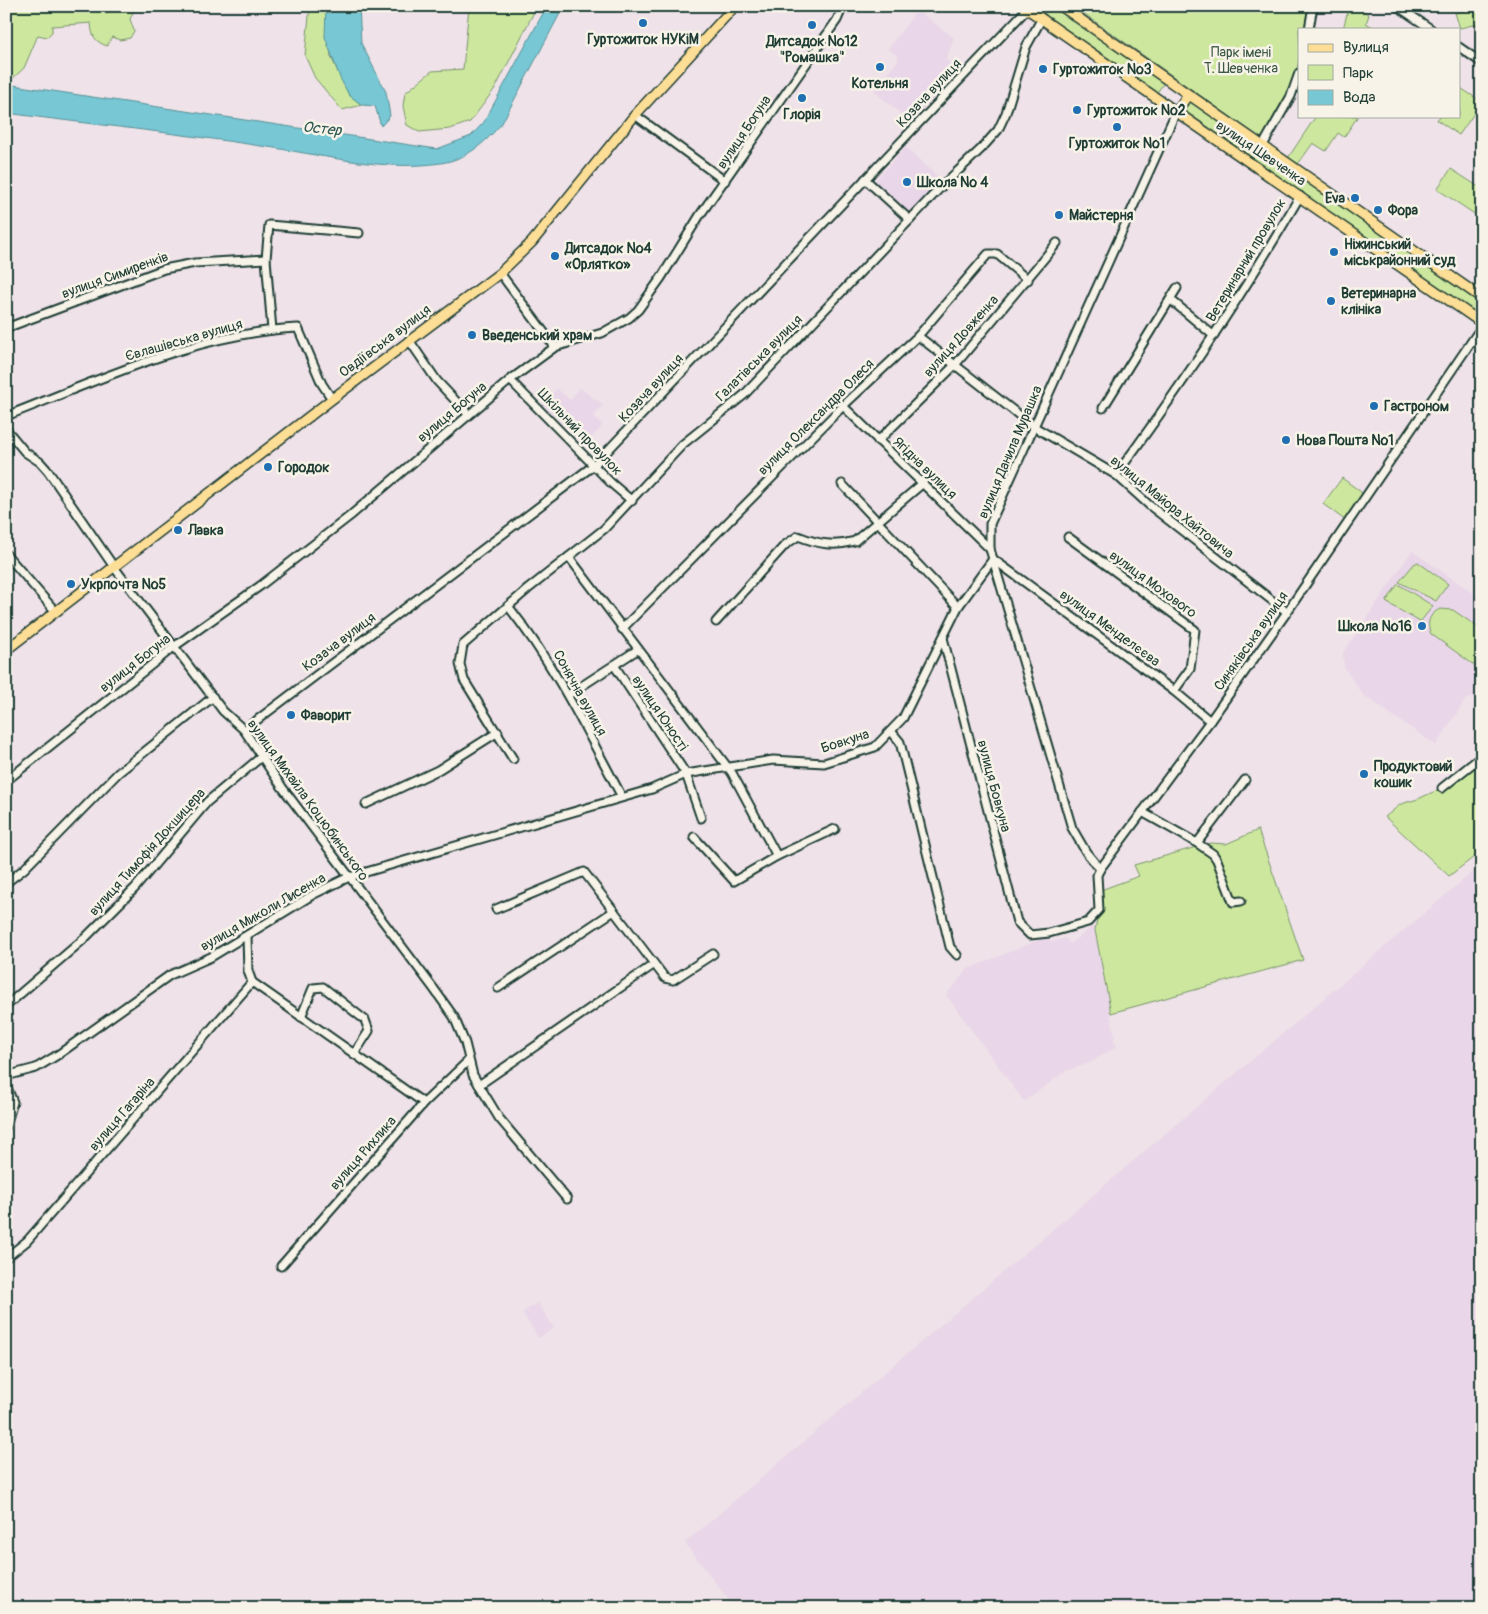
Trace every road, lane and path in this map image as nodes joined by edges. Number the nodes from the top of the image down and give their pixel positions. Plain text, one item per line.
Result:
1 (735, 6) edge
2 (843, 6) edge
3 (1061, 6) edge
4 (1313, 6) edge
5 (1397, 6) edge
6 (1026, 7) edge
7 (1042, 18) junction
8 (1309, 28) edge
9 (1430, 28) edge
10 (1460, 49) edge
11 (1482, 63) edge
12 (1298, 76) edge
13 (1188, 95) junction
14 (1176, 112) junction
15 (635, 115) junction
16 (1262, 147) junction
17 (865, 179) junction
18 (726, 181) junction
19 (1300, 196) junction
20 (910, 220) junction
21 (359, 233) dead end
22 (1057, 243) dead end
23 (266, 259) junction
24 (500, 273) junction
25 (1028, 280) junction
26 (1177, 288) dead end
27 (1482, 298) edge
28 (1170, 300) junction
29 (1482, 324) edge
30 (6, 328) edge
31 (272, 330) junction
32 (918, 336) junction
33 (1214, 336) junction
34 (409, 340) junction
35 (555, 347) junction
36 (955, 365) junction
37 (510, 380) junction
38 (332, 399) junction
39 (843, 406) junction
40 (1104, 408) dead end
41 (468, 414) junction
42 (6, 416) edge
43 (1033, 426) junction
44 (6, 429) edge
45 (878, 441) junction
46 (594, 465) junction
47 (1116, 475) junction
48 (923, 483) junction
49 (842, 484) dead end
50 (632, 501) junction
51 (878, 523) junction
52 (1068, 537) dead end
53 (990, 549) junction
54 (6, 554) edge
55 (569, 557) junction
56 (992, 559) junction
57 (114, 567) junction
58 (508, 606) junction
59 (958, 607) junction
60 (56, 612) junction
61 (1287, 612) junction
62 (716, 622) dead end
63 (622, 629) junction
64 (942, 638) junction
65 (176, 646) junction
66 (6, 650) edge
67 (637, 650) junction
68 (614, 665) junction
69 (1174, 691) junction
70 (568, 695) junction
71 (213, 697) junction
72 (1210, 721) junction
73 (244, 730) junction
74 (891, 731) junction
75 (498, 732) junction
76 (262, 756) junction
77 (1482, 756) edge
78 (513, 759) dead end
79 (727, 768) junction
80 (686, 774) junction
81 (1245, 780) dead end
82 (6, 781) edge
83 (1442, 788) dead end
84 (622, 797) junction
85 (366, 804) dead end
86 (1142, 812) junction
87 (701, 818) dead end
88 (835, 829) dead end
89 (694, 836) dead end
90 (1197, 843) junction
91 (777, 856) junction
92 (1100, 869) junction
93 (349, 878) junction
94 (6, 883) edge
95 (1241, 901) dead end
96 (496, 909) dead end
97 (614, 911) junction
98 (247, 936) junction
99 (713, 954) dead end
100 (957, 955) dead end
101 (653, 965) junction
102 (252, 982) junction
103 (498, 988) dead end
104 (6, 1006) edge
105 (301, 1017) junction
106 (354, 1054) junction
107 (468, 1061) junction
108 (7, 1074) edge
109 (479, 1085) junction
110 (6, 1086) edge
111 (424, 1103) junction
112 (6, 1126) edge
113 (566, 1199) dead end
114 (6, 1258) edge
115 (281, 1266) dead end

1 - 15 main road, Овдіївська вулиця
2 - 18 street, вулиця Богуна
3 - 13 main road, вулиця Шевченка
4 - 8 street
5 - 9 street
6 - 7 main road, вулиця Шевченка
6 - 17 street, Козача вулиця
7 - 14 main road, вулиця Шевченка
7 - 20 street, Галатівська вулиця
10 - 11 street
12 - 16 street
13 - 14 main road
13 - 16 main road, вулиця Шевченка
14 - 19 main road, вулиця Шевченка
14 - 43 street, вулиця Данила Мурашка
15 - 18 street
15 - 24 main road, Овдіївська вулиця
16 - 27 main road, вулиця Шевченка
17 - 20 street
17 - 46 street, Козача вулиця
18 - 35 street, вулиця Богуна
19 - 29 main road, вулиця Шевченка
19 - 33 street, Ветеринарний провулок
20 - 50 street, Галатівська вулиця
21 - 23 street
22 - 25 street, вулиця Довженка
23 - 30 street, вулиця Симиренків
23 - 31 street
24 - 34 main road, Овдіївська вулиця
24 - 35 street
25 - 32 street, вулиця Олександра Олеся
25 - 36 street, вулиця Довженка
26 - 28 street
28 - 33 street, Ветеринарний провулок
28 - 40 street
29 - 61 street, Синяківська вулиця
31 - 38 street, Євлашівська вулиця
31 - 42 street, Євлашівська вулиця
32 - 36 street, вулиця Майора Хайтовича
32 - 39 street, вулиця Олександра Олеся
33 - 47 street, Ветеринарний провулок
34 - 38 main road, Овдіївська вулиця
34 - 41 street
35 - 37 street, вулиця Богуна
36 - 43 street, вулиця Майора Хайтовича
36 - 45 street, вулиця Довженка
37 - 41 street, вулиця Богуна
37 - 46 street, Шкільний провулок
38 - 57 main road, Овдіївська вулиця
39 - 45 street, Ягідна вулиця
39 - 63 street, вулиця Олександра Олеся
41 - 65 street, вулиця Богуна
43 - 47 street, вулиця Майора Хайтовича
43 - 53 street, вулиця Данила Мурашка
44 - 57 street, вулиця Михайла Коцюбинського
45 - 48 street, Ягідна вулиця
46 - 50 street, Шкільний провулок
46 - 73 street, Козача вулиця
47 - 61 street, вулиця Майора Хайтовича
48 - 51 street
48 - 53 street, Ягідна вулиця
49 - 51 street
50 - 55 street, Галатівська вулиця
51 - 59 street
51 - 62 street
52 - 69 street, вулиця Мохового
53 - 56 street, вулиця Данила Мурашка
54 - 60 street
55 - 58 street, Галатівська вулиця
55 - 63 street
56 - 59 street, Бовкуна
56 - 69 street, вулиця Менделєєва
56 - 92 street, вулиця Данила Мурашка
57 - 60 main road, Овдіївська вулиця
57 - 65 street, вулиця Михайла Коцюбинського
58 - 70 street, Сонячна вулиця
58 - 75 street, Галатівська вулиця
59 - 64 street, Бовкуна
60 - 66 main road, Овдіївська вулиця
61 - 72 street, Синяківська вулиця
63 - 67 street
64 - 74 street, Бовкуна
64 - 92 street, вулиця Бовкуна
65 - 71 street, вулиця Михайла Коцюбинського
65 - 82 street, вулиця Богуна
67 - 68 street
67 - 79 street
68 - 70 street
68 - 80 street, вулиця Юності
69 - 72 street, вулиця Менделєєва
70 - 84 street, Сонячна вулиця
71 - 73 street, вулиця Михайла Коцюбинського
71 - 94 street
72 - 86 street, Синяківська вулиця
73 - 76 street, вулиця Михайла Коцюбинського
74 - 79 street, Бовкуна
74 - 100 street
75 - 78 street, Галатівська вулиця
75 - 85 street
76 - 93 street, вулиця Михайла Коцюбинського
76 - 104 street, вулиця Тимофія Докшицера
77 - 83 street
79 - 80 street, вулиця Миколи Лисенка
79 - 91 street
80 - 84 street, вулиця Миколи Лисенка
80 - 87 street, вулиця Юності
81 - 90 street
84 - 93 street, вулиця Миколи Лисенка
86 - 90 street
86 - 92 street, Синяківська вулиця
88 - 91 street
89 - 91 street
90 - 95 street
93 - 98 street, вулиця Миколи Лисенка
93 - 107 street, вулиця Михайла Коцюбинського
96 - 97 street
97 - 101 street
97 - 103 street
98 - 102 street
98 - 108 street, вулиця Миколи Лисенка
99 - 101 street
101 - 109 street
102 - 105 street
102 - 114 street, вулиця Гагаріна
105 - 106 street
105 - 106 street
106 - 111 street
107 - 109 street, вулиця Михайла Коцюбинського
107 - 111 street, вулиця Рихлика
109 - 113 street, вулиця Михайла Коцюбинського
110 - 112 street
111 - 115 street, вулиця Рихлика

